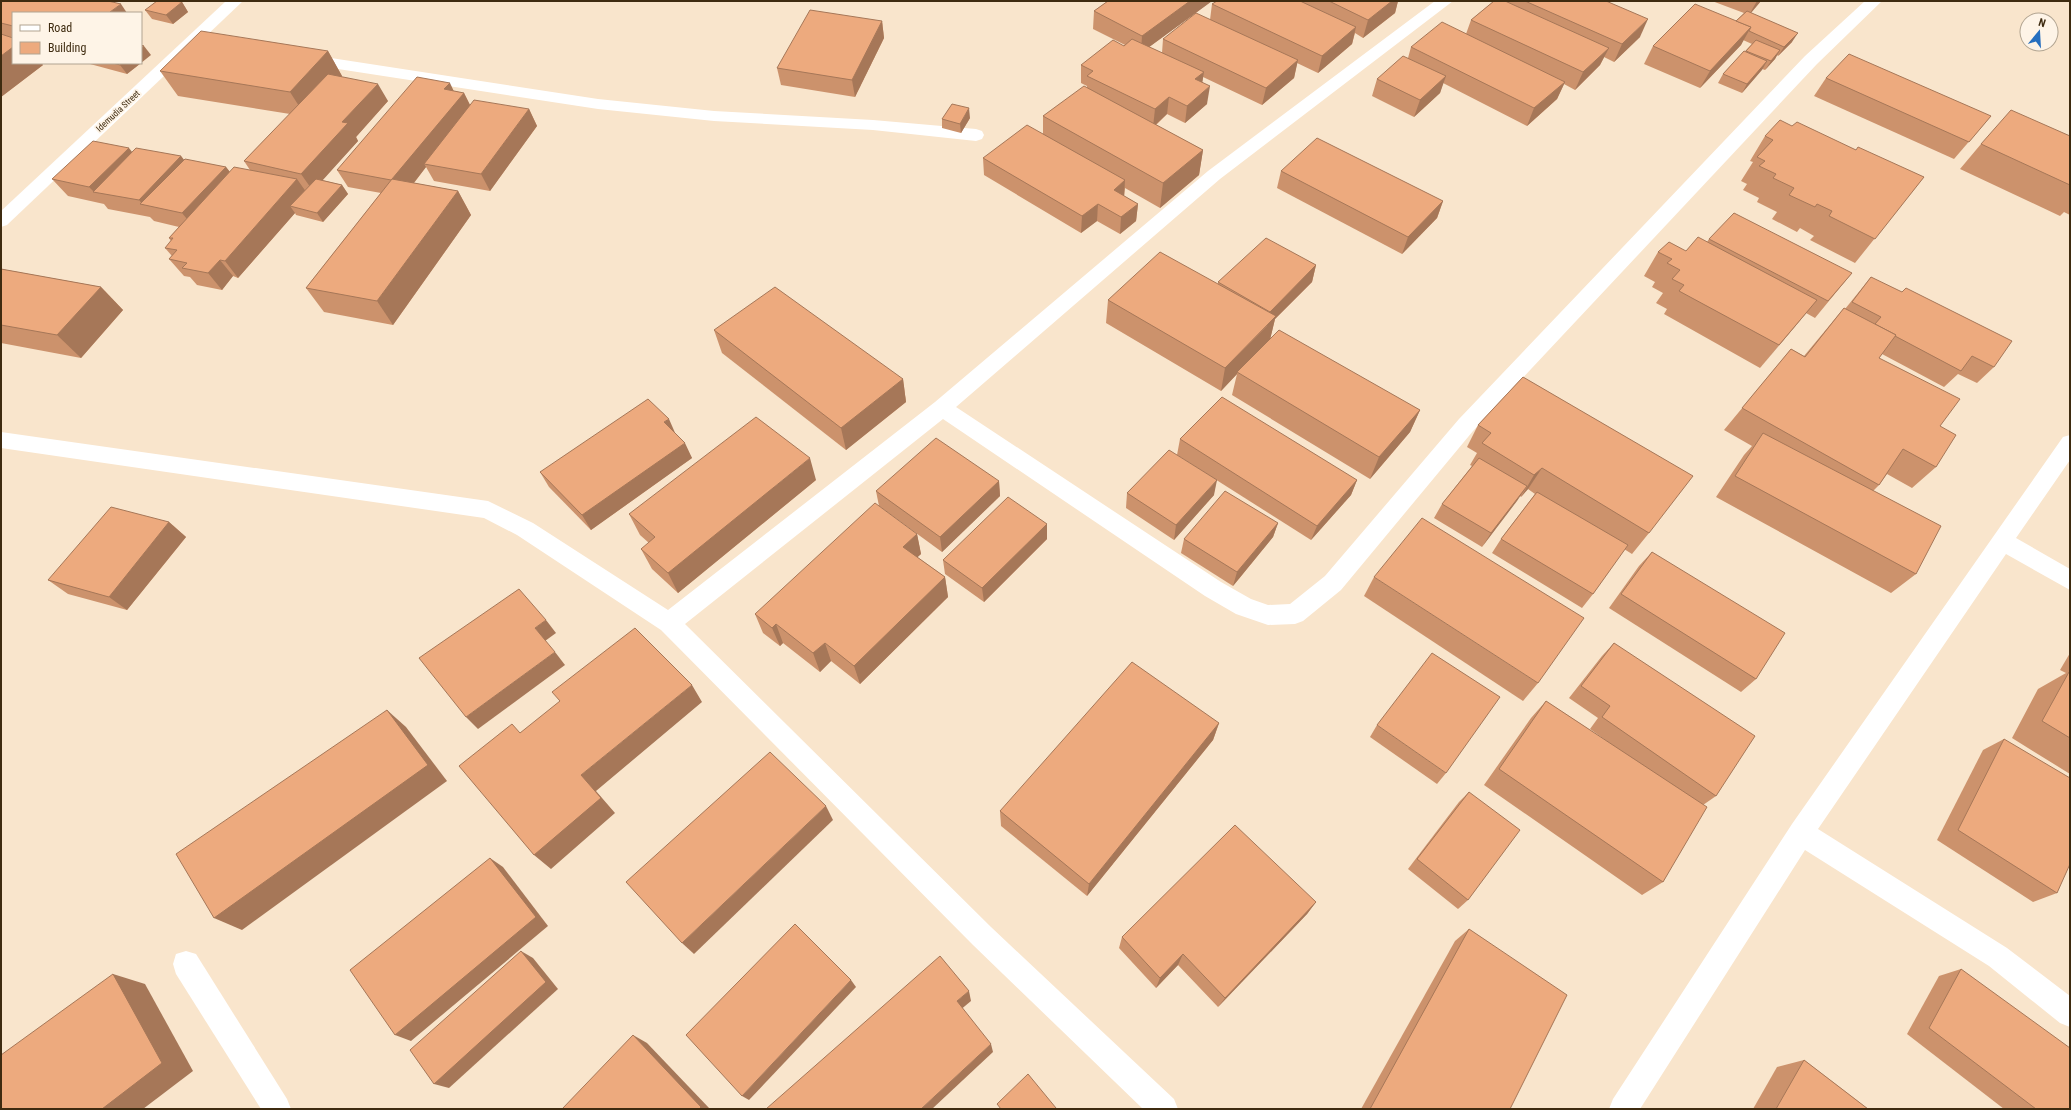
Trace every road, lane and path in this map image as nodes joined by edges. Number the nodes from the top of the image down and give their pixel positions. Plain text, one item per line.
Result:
1 (235, 1) edge
2 (1445, 1) edge
3 (1874, 1) edge
4 (286, 56) edge
5 (976, 135) dead end
6 (1, 221) edge
7 (942, 408) junction
8 (1, 440) edge
9 (2070, 443) edge
10 (2002, 541) junction
11 (2070, 580) edge
12 (669, 623) junction
13 (1801, 833) junction
14 (186, 964) dead end
15 (2070, 1013) edge
16 (277, 1109) edge
17 (1164, 1109) edge
18 (1623, 1109) edge

1 - 6 street, Idemudia Street
2 - 7 street
3 - 7 street
4 - 5 street
7 - 12 street
8 - 12 street
9 - 10 street
10 - 11 street
10 - 13 street
12 - 17 street
13 - 15 street
13 - 18 street
14 - 16 street

